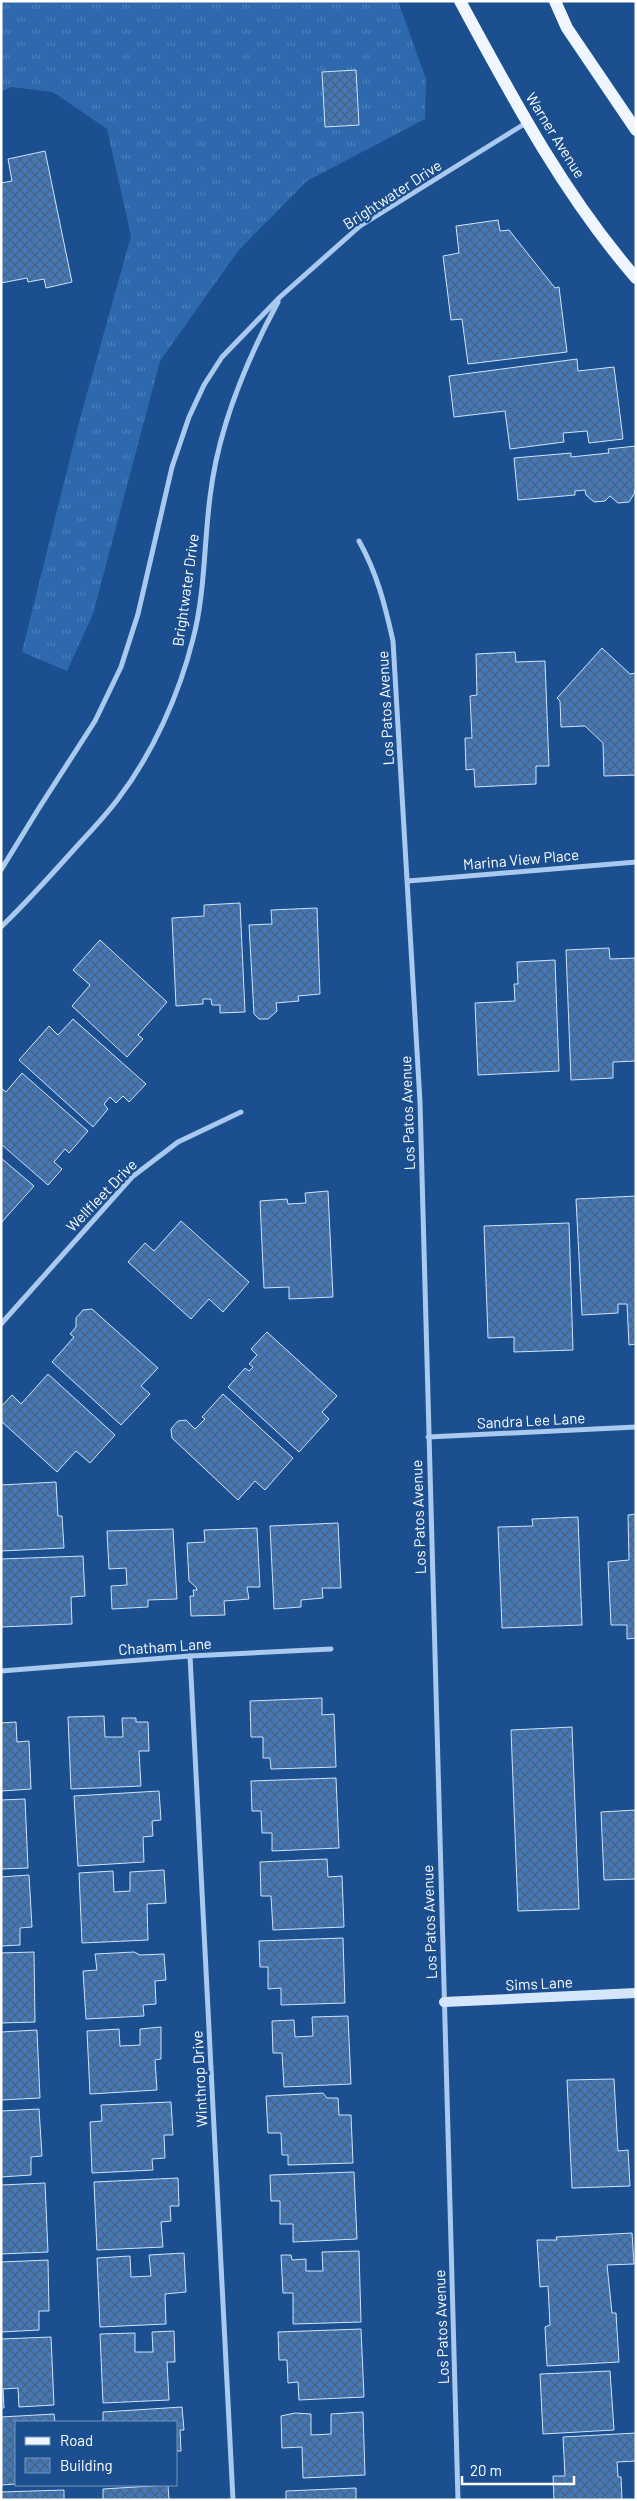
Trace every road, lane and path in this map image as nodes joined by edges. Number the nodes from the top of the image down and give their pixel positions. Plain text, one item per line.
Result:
1 (460, 1) edge
2 (554, 1) edge
3 (527, 123) junction
4 (636, 130) edge
5 (636, 278) edge
6 (280, 297) junction
7 (359, 541) dead end
8 (636, 862) edge
9 (1, 870) edge
10 (408, 881) junction
11 (1, 927) edge
12 (242, 1112) dead end
13 (1, 1324) edge
14 (636, 1427) edge
15 (428, 1438) junction
16 (331, 1650) dead end
17 (190, 1656) junction
18 (1, 1671) edge
19 (636, 1993) edge
20 (444, 2002) junction
21 (233, 2500) edge
22 (458, 2500) edge

1 - 3 main road, Warner Avenue
2 - 4 main road
3 - 5 main road, Warner Avenue
3 - 6 street, Brightwater Drive
6 - 9 street, Brightwater Drive
6 - 11 street, Brightwater Drive
7 - 10 street, Los Patos Avenue
8 - 10 street, Marina View Place
10 - 15 street, Los Patos Avenue
12 - 13 street, Wellfleet Drive
14 - 15 street, Sandra Lee Lane
15 - 20 street, Los Patos Avenue
16 - 17 street, Chatham Lane
17 - 18 street, Chatham Lane
17 - 21 street, Winthrop Drive
19 - 20 street, Sims Lane
20 - 22 street, Los Patos Avenue

